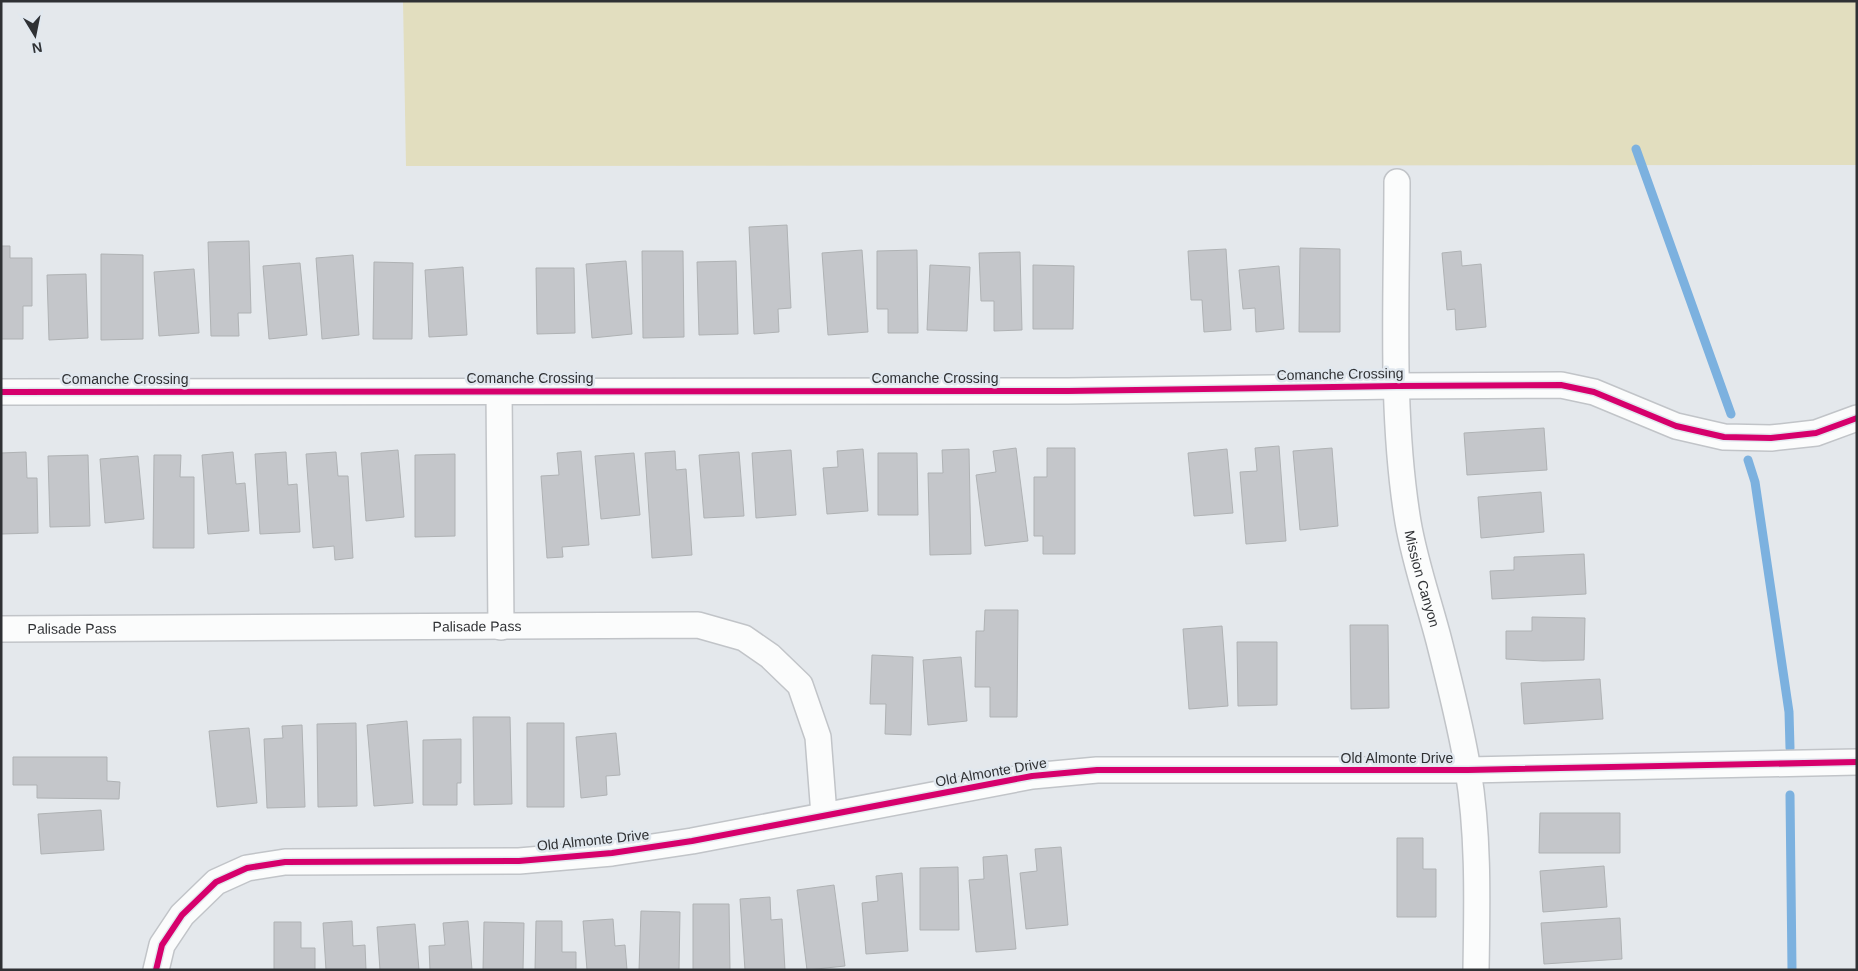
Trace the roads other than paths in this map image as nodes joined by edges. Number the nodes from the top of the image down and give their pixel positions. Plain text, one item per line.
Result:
1 (1397, 182) dead end
2 (1397, 386) junction
3 (499, 391) junction
4 (1, 392) edge
5 (1857, 418) edge
6 (501, 627) junction
7 (1, 629) edge
8 (1857, 762) edge
9 (1468, 770) junction
10 (824, 815) junction
11 (156, 970) edge
12 (1476, 970) edge

1 - 2 street, Mission Canyon
2 - 3 street, Comanche Crossing
2 - 5 street, Comanche Crossing
2 - 9 street, Mission Canyon
3 - 4 street, Comanche Crossing
3 - 6 street
6 - 7 street, Palisade Pass
6 - 10 street, Palisade Pass
8 - 9 street, Old Almonte Drive
9 - 10 street, Old Almonte Drive
9 - 12 street, Mission Canyon
10 - 11 street, Old Almonte Drive

